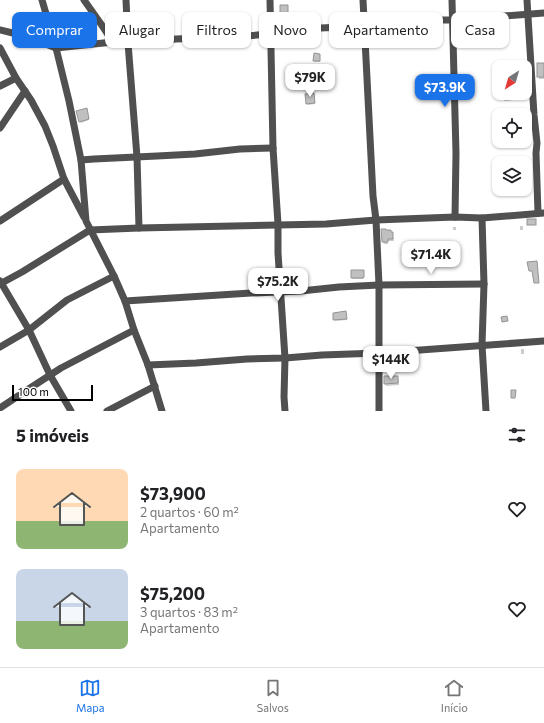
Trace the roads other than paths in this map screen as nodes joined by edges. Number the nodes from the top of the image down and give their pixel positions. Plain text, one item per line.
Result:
1 (42, 0) edge
2 (84, 0) edge
3 (126, 0) edge
4 (270, 0) edge
5 (363, 0) edge
6 (452, 0) edge
7 (527, 0) edge
8 (46, 12) edge
9 (127, 12) edge
10 (270, 12) edge
11 (364, 12) edge
12 (452, 12) edge
13 (544, 13) edge
14 (528, 14) junction
15 (509, 16) edge
16 (0, 30) edge
17 (105, 30) edge
18 (12, 33) edge
19 (259, 35) edge
20 (174, 40) edge
21 (0, 48) edge
22 (56, 48) edge
23 (128, 48) edge
24 (270, 48) edge
25 (365, 48) edge
26 (453, 48) edge
27 (16, 78) junction
28 (0, 86) edge
29 (25, 91) junction
30 (0, 128) edge
31 (273, 148) junction
32 (137, 157) junction
33 (81, 160) junction
34 (64, 179) junction
35 (541, 213) edge
36 (455, 217) junction
37 (482, 218) junction
38 (86, 220) junction
39 (376, 220) junction
40 (0, 222) edge
41 (278, 224) junction
42 (139, 228) junction
43 (90, 230) junction
44 (114, 276) junction
45 (0, 283) edge
46 (484, 284) junction
47 (379, 285) junction
48 (281, 292) junction
49 (125, 301) junction
50 (29, 330) junction
51 (134, 330) junction
52 (544, 340) edge
53 (482, 345) junction
54 (0, 347) edge
55 (379, 353) junction
56 (285, 358) junction
57 (148, 365) junction
58 (50, 375) junction
59 (155, 386) junction
60 (0, 408) edge
61 (71, 411) edge
62 (107, 411) edge
63 (162, 411) edge
64 (285, 411) edge
65 (379, 411) edge
66 (486, 411) edge

1 - 8 street
2 - 17 street
3 - 9 street
4 - 10 street
5 - 11 street
6 - 12 street
7 - 14 street
13 - 14 street
14 - 15 street
14 - 35 street
16 - 18 street
19 - 20 street
21 - 27 street
22 - 33 street
23 - 32 street
24 - 31 street
25 - 39 street
26 - 36 street
27 - 28 street
27 - 29 street
29 - 30 street
29 - 34 street
31 - 32 street
31 - 41 street
32 - 33 street
32 - 42 street
33 - 38 street
34 - 38 street
34 - 40 street
35 - 37 street
36 - 37 street
36 - 39 street
37 - 46 street
38 - 43 street
39 - 41 street
39 - 47 street
41 - 42 street
41 - 48 street
42 - 43 street
43 - 44 street
43 - 45 street
44 - 49 street
44 - 50 street
45 - 50 street
46 - 47 street
46 - 53 street
47 - 48 street
47 - 55 street
48 - 49 street
48 - 56 street
49 - 51 street
50 - 54 street
50 - 58 street
51 - 57 street
51 - 58 street
52 - 53 street
53 - 55 street
53 - 66 street
55 - 56 street
55 - 65 street
56 - 57 street
56 - 64 street
57 - 59 street
58 - 60 street
58 - 61 street
59 - 62 street
59 - 63 street

